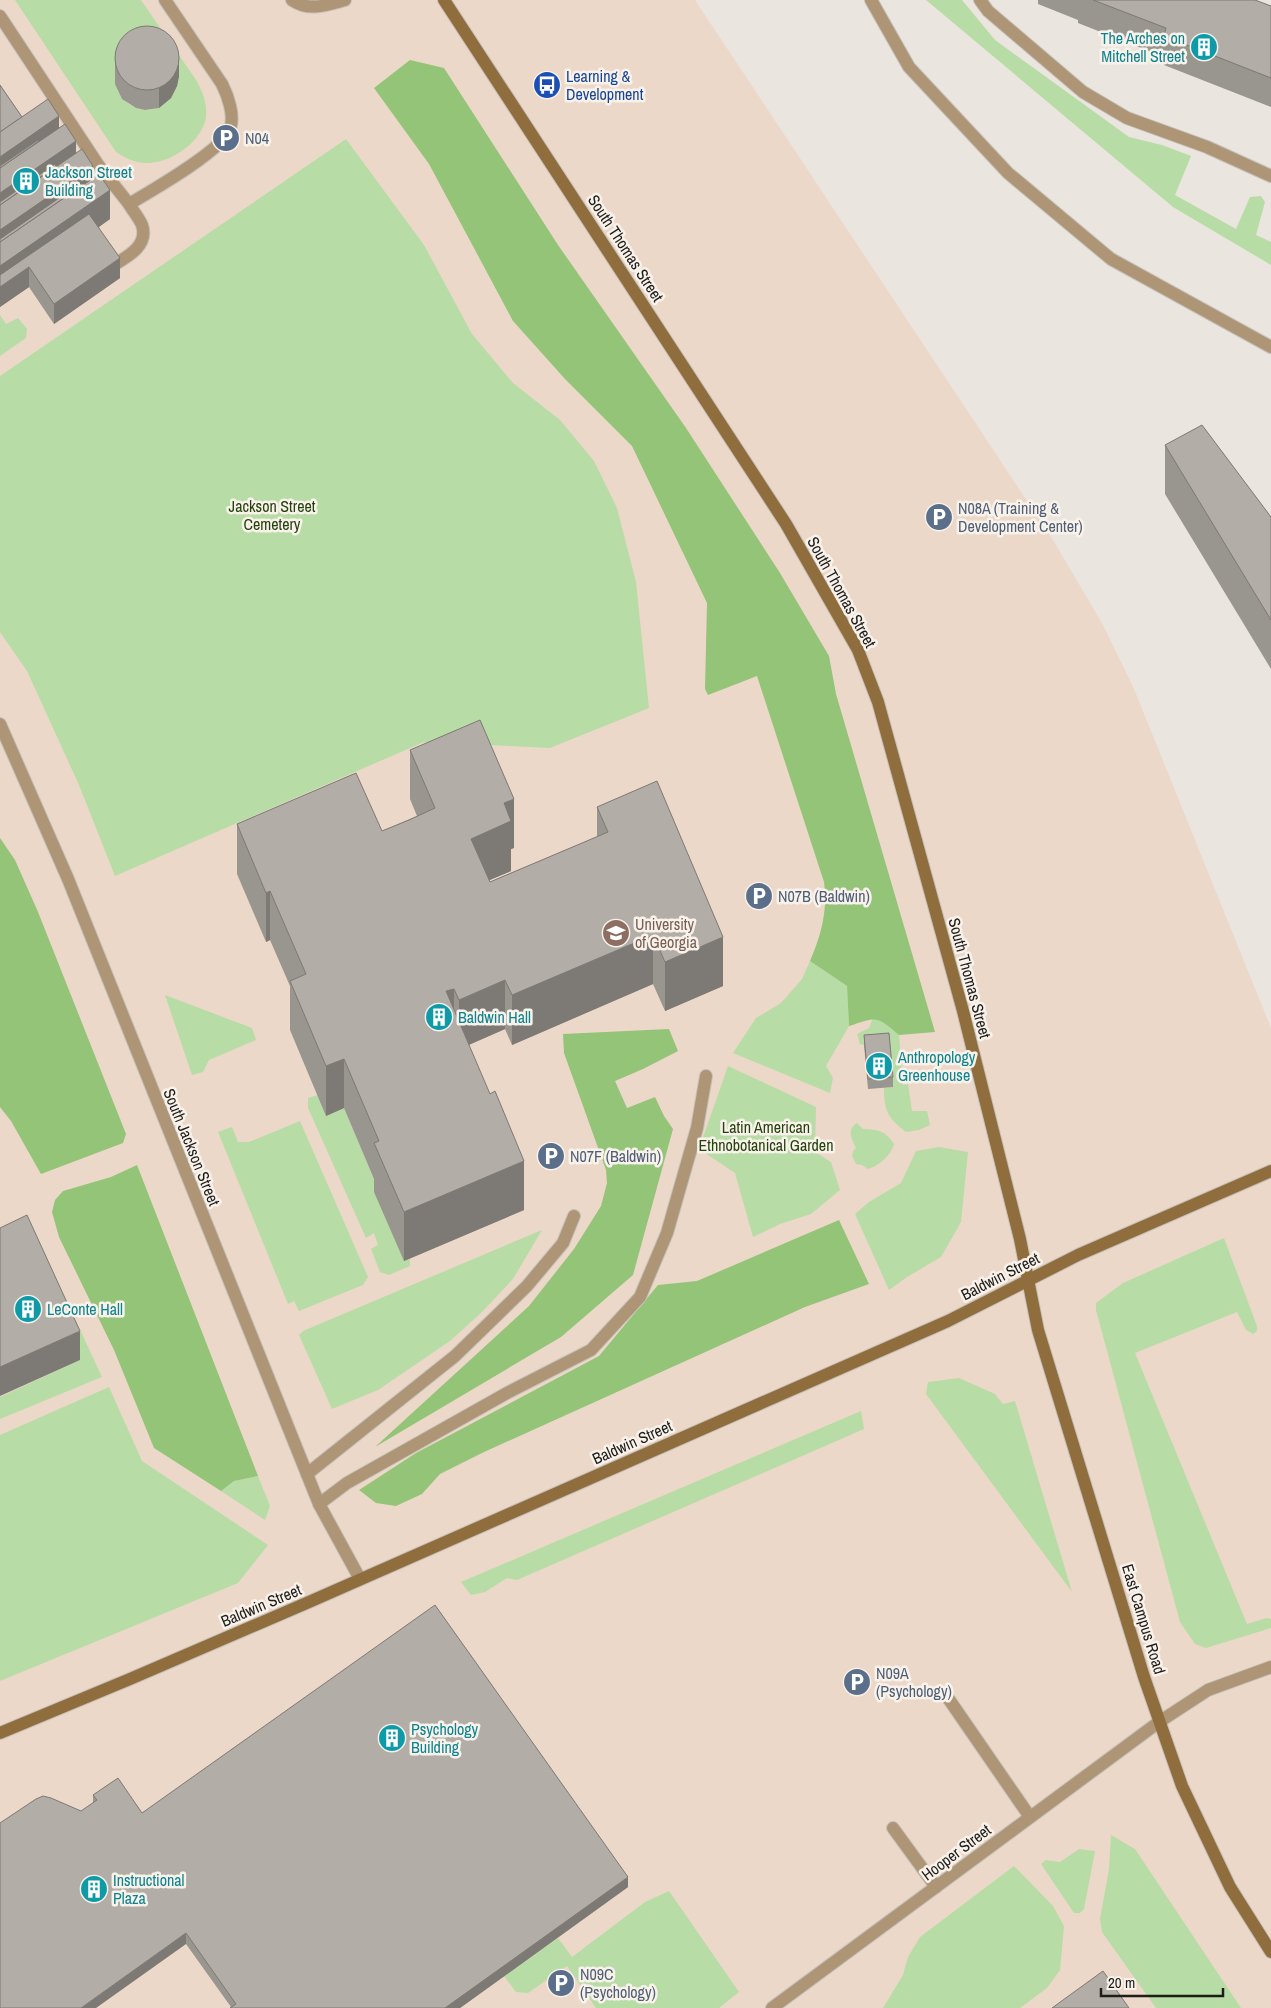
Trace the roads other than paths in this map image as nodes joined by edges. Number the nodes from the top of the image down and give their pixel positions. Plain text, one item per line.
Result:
1 (165, 0) edge
2 (292, 0) edge
3 (345, 0) edge
4 (444, 0) edge
5 (871, 0) edge
6 (980, 0) edge
7 (0, 16) edge
8 (1271, 176) edge
9 (129, 204) junction
10 (112, 266) edge
11 (1271, 347) edge
12 (0, 724) edge
13 (706, 1076) dead end
14 (1271, 1171) edge
15 (574, 1216) dead end
16 (1027, 1280) junction
17 (307, 1474) junction
18 (319, 1504) junction
19 (360, 1579) junction
20 (1271, 1667) edge
21 (948, 1698) dead end
22 (1159, 1722) junction
23 (0, 1733) edge
24 (1030, 1817) junction
25 (893, 1828) dead end
26 (936, 1887) junction
27 (1271, 1952) edge
28 (772, 2008) edge

1 - 9 street
2 - 3 street
4 - 16 main road, South Thomas Street
5 - 11 street
6 - 8 street
7 - 9 street
9 - 10 street
12 - 17 street, South Jackson Street
13 - 18 street
14 - 16 main road, Baldwin Street
15 - 17 street
16 - 19 main road, Baldwin Street
16 - 22 main road, East Campus Road
17 - 18 street, South Jackson Street
18 - 19 street, South Jackson Street
19 - 23 main road, Baldwin Street
20 - 22 street, Hooper Street
21 - 24 street
22 - 24 street, Hooper Street
22 - 27 main road, East Campus Road
24 - 26 street, Hooper Street
25 - 26 street
26 - 28 street, Hooper Street

